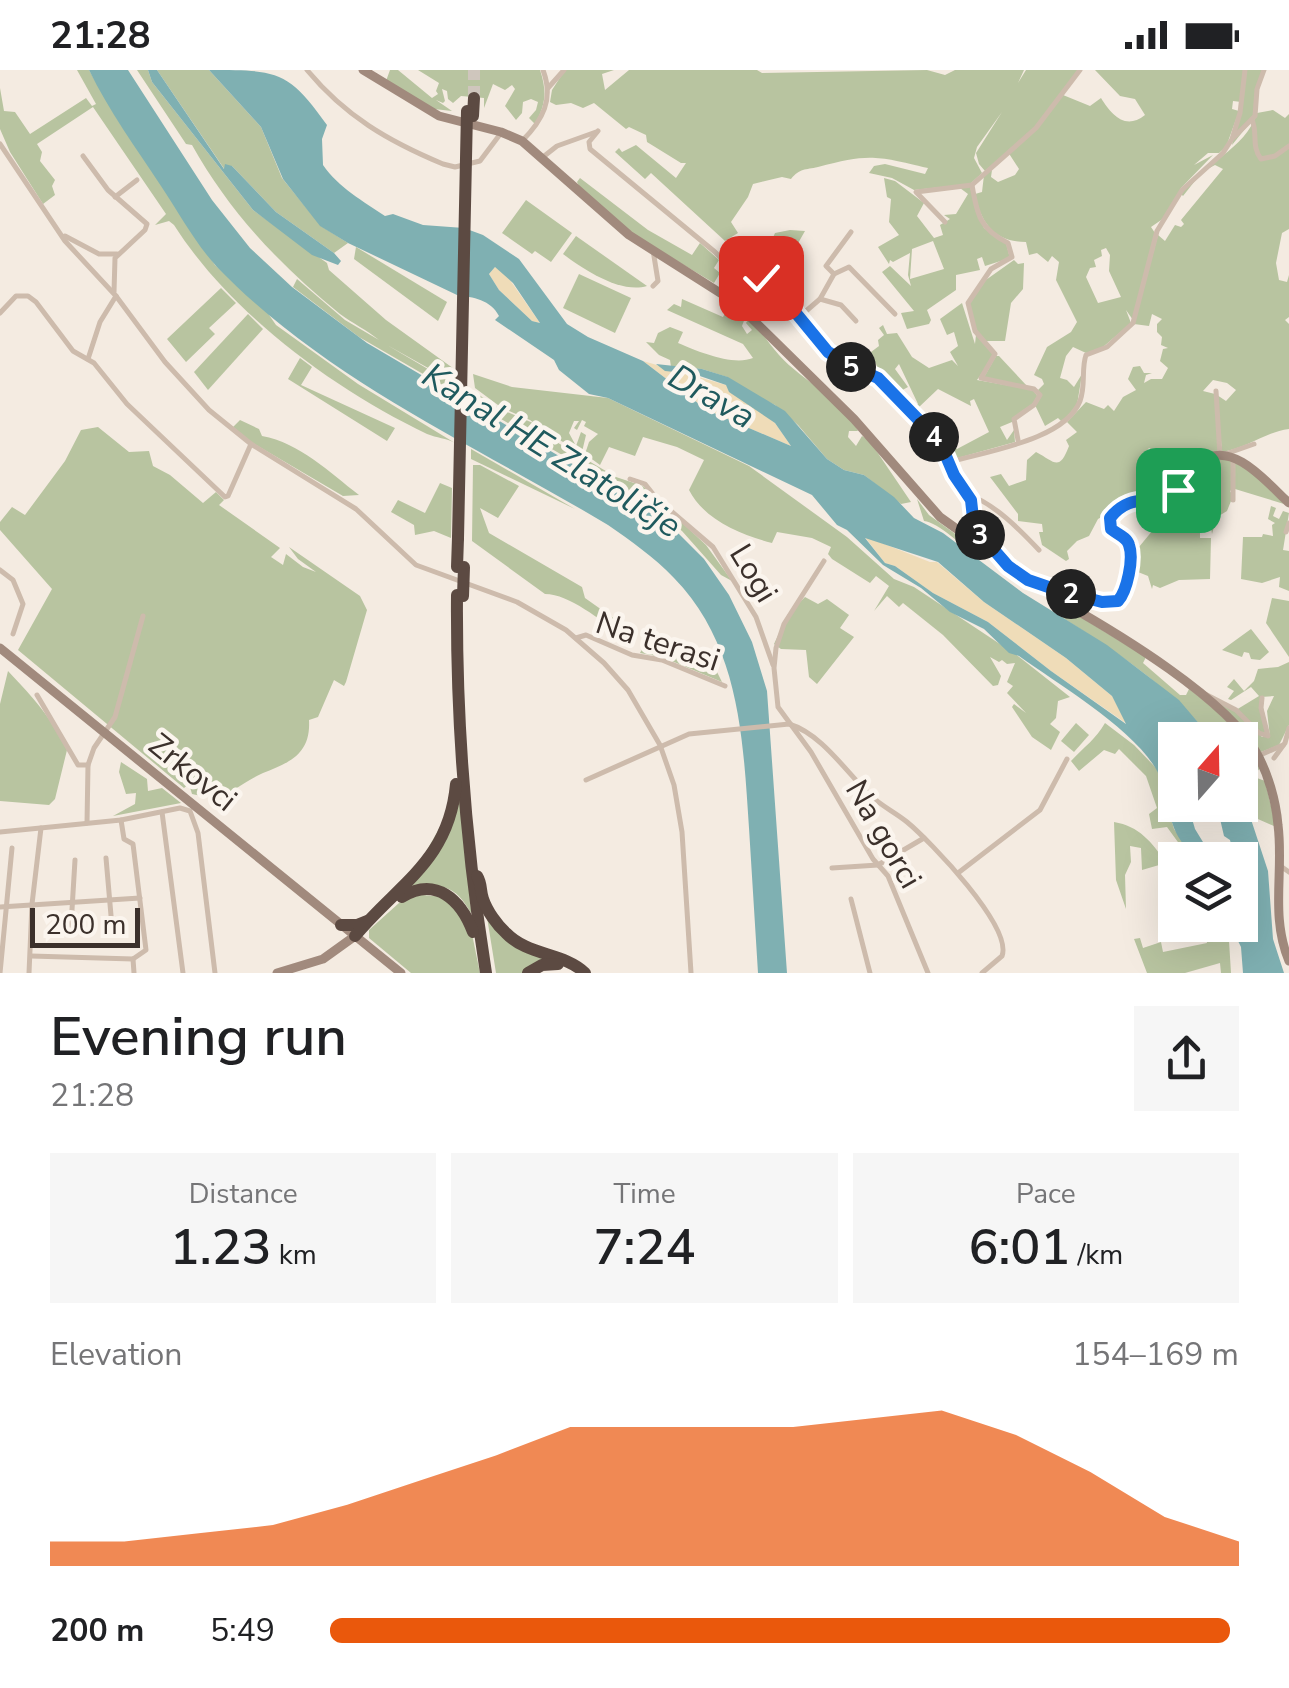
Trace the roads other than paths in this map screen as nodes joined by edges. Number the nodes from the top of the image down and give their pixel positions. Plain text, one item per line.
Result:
1 (306, 70) edge
2 (363, 70) edge
3 (543, 70) edge
4 (564, 70) edge
5 (1080, 70) edge
6 (1245, 70) edge
7 (1264, 70) edge
8 (548, 88) junction
9 (470, 106) tunnel mouth
10 (1252, 120) junction
11 (501, 132) junction
12 (1232, 139) junction
13 (522, 141) junction
14 (0, 144) edge
15 (1289, 146) edge
16 (83, 156) dead end
17 (542, 158) junction
18 (137, 180) dead end
19 (972, 185) junction
20 (115, 197) junction
21 (945, 222) dead end
22 (52, 223) junction
23 (851, 232) dead end
24 (653, 250) junction
25 (117, 254) junction
26 (834, 274) junction
27 (757, 279) junction
28 (653, 286) dead end
29 (115, 296) junction
30 (820, 300) junction
31 (0, 314) edge
32 (895, 314) dead end
33 (750, 316) junction
34 (798, 318) junction
35 (856, 321) dead end
36 (88, 359) junction
37 (1216, 391) dead end
38 (1018, 441) junction
39 (251, 444) junction
40 (1254, 444) dead end
41 (1220, 456) junction
42 (1233, 458) junction
43 (950, 462) junction
44 (630, 479) dead end
45 (967, 494) junction
46 (1233, 500) dead end
47 (1289, 503) edge
48 (1289, 523) edge
49 (1286, 532) dead end
50 (1039, 550) dead end
51 (824, 561) dead end
52 (1008, 566) junction
53 (0, 570) edge
54 (1060, 591) junction
55 (460, 595) junction
56 (143, 616) dead end
57 (13, 634) dead end
58 (576, 638) junction
59 (0, 648) edge
60 (774, 668) junction
61 (725, 686) dead end
62 (1201, 694) junction
63 (37, 695) dead end
64 (1262, 698) dead end
65 (1230, 722) edge
66 (790, 724) junction
67 (1289, 728) edge
68 (104, 734) junction
69 (460, 737) junction
70 (1285, 743) junction
71 (660, 745) junction
72 (1258, 756) joint
73 (1274, 758) dead end
74 (1066, 760) dead end
75 (88, 766) junction
76 (586, 780) dead end
77 (162, 812) junction
78 (121, 820) junction
79 (87, 823) junction
80 (41, 828) junction
81 (0, 832) edge
82 (924, 838) junction
83 (12, 848) dead end
84 (106, 858) dead end
85 (75, 860) dead end
86 (1277, 863) junction
87 (878, 865) junction
88 (832, 868) dead end
89 (1289, 872) edge
90 (958, 873) junction
91 (477, 876) junction
92 (1282, 896) edge
93 (140, 898) junction
94 (851, 899) dead end
95 (110, 900) junction
96 (72, 902) junction
97 (32, 904) junction
98 (2, 906) edge
99 (370, 920) junction
100 (341, 925) junction
101 (71, 926) dead end
102 (112, 927) dead end
103 (355, 936) junction
104 (1285, 938) edge
105 (30, 956) junction
106 (483, 956) junction
107 (133, 959) junction
108 (1289, 961) edge
109 (0, 973) edge
110 (29, 973) edge
111 (134, 973) edge
112 (183, 973) edge
113 (215, 973) edge
114 (276, 973) edge
115 (400, 973) edge
116 (489, 973) edge
117 (528, 973) edge
118 (582, 973) edge
119 (691, 973) edge
120 (870, 973) edge
121 (928, 973) edge
122 (982, 973) edge

1 - 11 street
2 - 11 street
3 - 8 street
4 - 8 street
5 - 19 street
6 - 12 street
7 - 10 street
8 - 13 street
9 - 55 highway, bridge
10 - 12 street
10 - 15 street
11 - 13 street
12 - 38 street
13 - 17 street
14 - 22 street
16 - 20 street
17 - 24 street
17 - 27 street
18 - 20 street
19 - 21 street
19 - 38 street
20 - 25 street
22 - 25 street
22 - 29 street
23 - 26 street
24 - 28 street
24 - 33 street
25 - 29 street
26 - 30 street
26 - 32 street
27 - 33 street
27 - 34 street
29 - 36 street
29 - 39 street
30 - 34 street
30 - 35 street
31 - 36 street
33 - 52 street
34 - 43 street
36 - 39 street
37 - 41 street
38 - 43 street
39 - 58 street
40 - 41 street
41 - 42 street
41 - 54 street
42 - 46 street
42 - 47 street
43 - 45 street
44 - 60 street, Logi
45 - 50 street
45 - 52 street
48 - 49 street
51 - 60 street, Logi
52 - 54 street
53 - 57 street
54 - 62 street
55 - 69 highway
55 - 91 highway
56 - 68 street
58 - 61 street, Na terasi
58 - 71 street
59 - 68 street, Zrkovci
60 - 66 street, Logi
62 - 64 street
62 - 65 street
63 - 75 street
66 - 71 street
66 - 82 street
66 - 87 street, Na gorci
67 - 70 street
68 - 75 street
68 - 100 street, Zrkovci
69 - 99 highway
69 - 106 highway
70 - 72 street
70 - 73 street
71 - 76 street
71 - 119 street
72 - 86 street
74 - 90 street
75 - 79 street
77 - 78 street
77 - 112 street
77 - 113 street
78 - 79 street
78 - 93 street
79 - 80 street
80 - 81 street
80 - 97 street
82 - 87 street
82 - 90 street
83 - 98 street
84 - 95 street
85 - 96 street
86 - 89 street
86 - 92 street
87 - 88 street
87 - 121 street, Na gorci
90 - 122 street
91 - 116 highway
91 - 118 highway
92 - 104 street
93 - 95 street
93 - 107 street
94 - 120 street, Na gorci
95 - 96 street
95 - 102 street
96 - 97 street
96 - 101 street
97 - 98 street
97 - 105 street
98 - 109 street
99 - 100 highway
99 - 103 highway
100 - 103 street, Zrkovci
103 - 106 highway
103 - 114 street
103 - 115 street, Zrkovci
104 - 108 street
105 - 107 street
105 - 110 street
106 - 116 highway
107 - 111 street
117 - 118 highway

